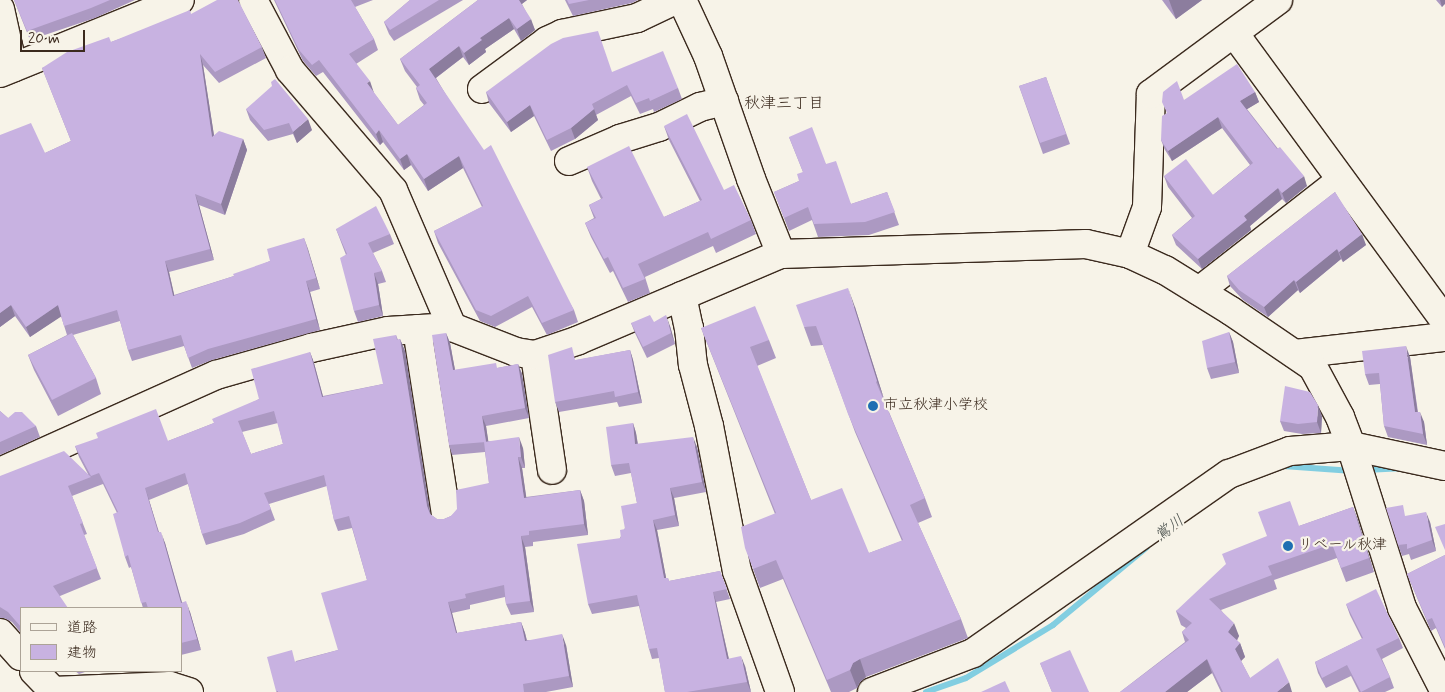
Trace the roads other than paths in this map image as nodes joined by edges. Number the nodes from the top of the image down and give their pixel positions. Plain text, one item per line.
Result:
1 (180, 0) edge
2 (253, 0) edge
3 (675, 0) edge
4 (682, 0) edge
5 (1278, 0) edge
6 (0, 9) edge
7 (1234, 33) junction
8 (7, 70) edge
9 (482, 89) dead end
10 (724, 101) junction
11 (570, 161) dead end
12 (1341, 180) junction
13 (781, 254) junction
14 (1130, 254) junction
15 (1199, 291) junction
16 (682, 296) junction
17 (1445, 321) edge
18 (452, 327) junction
19 (417, 329) junction
20 (1445, 337) edge
21 (1295, 354) junction
22 (535, 355) junction
23 (1353, 452) junction
24 (1445, 466) edge
25 (552, 470) dead end
26 (0, 472) edge
27 (446, 515) dead end
28 (0, 633) edge
29 (20, 655) edge
30 (35, 672) edge
31 (53, 692) edge
32 (189, 692) edge
33 (780, 692) edge
34 (872, 692) edge
35 (1445, 692) edge

1 - 8 street
2 - 18 street
3 - 9 street
4 - 10 street
5 - 7 street
6 - 8 street
7 - 12 street
7 - 14 street
10 - 11 street
10 - 13 street
12 - 15 street
12 - 17 street
13 - 14 street
13 - 16 street
14 - 15 street
15 - 21 street
16 - 22 street
16 - 33 street
18 - 19 street
18 - 22 street
19 - 26 street
19 - 27 street
20 - 21 street
21 - 23 street
22 - 25 street
23 - 24 street
23 - 34 street
23 - 35 street
28 - 29 street
30 - 31 street
31 - 32 street

